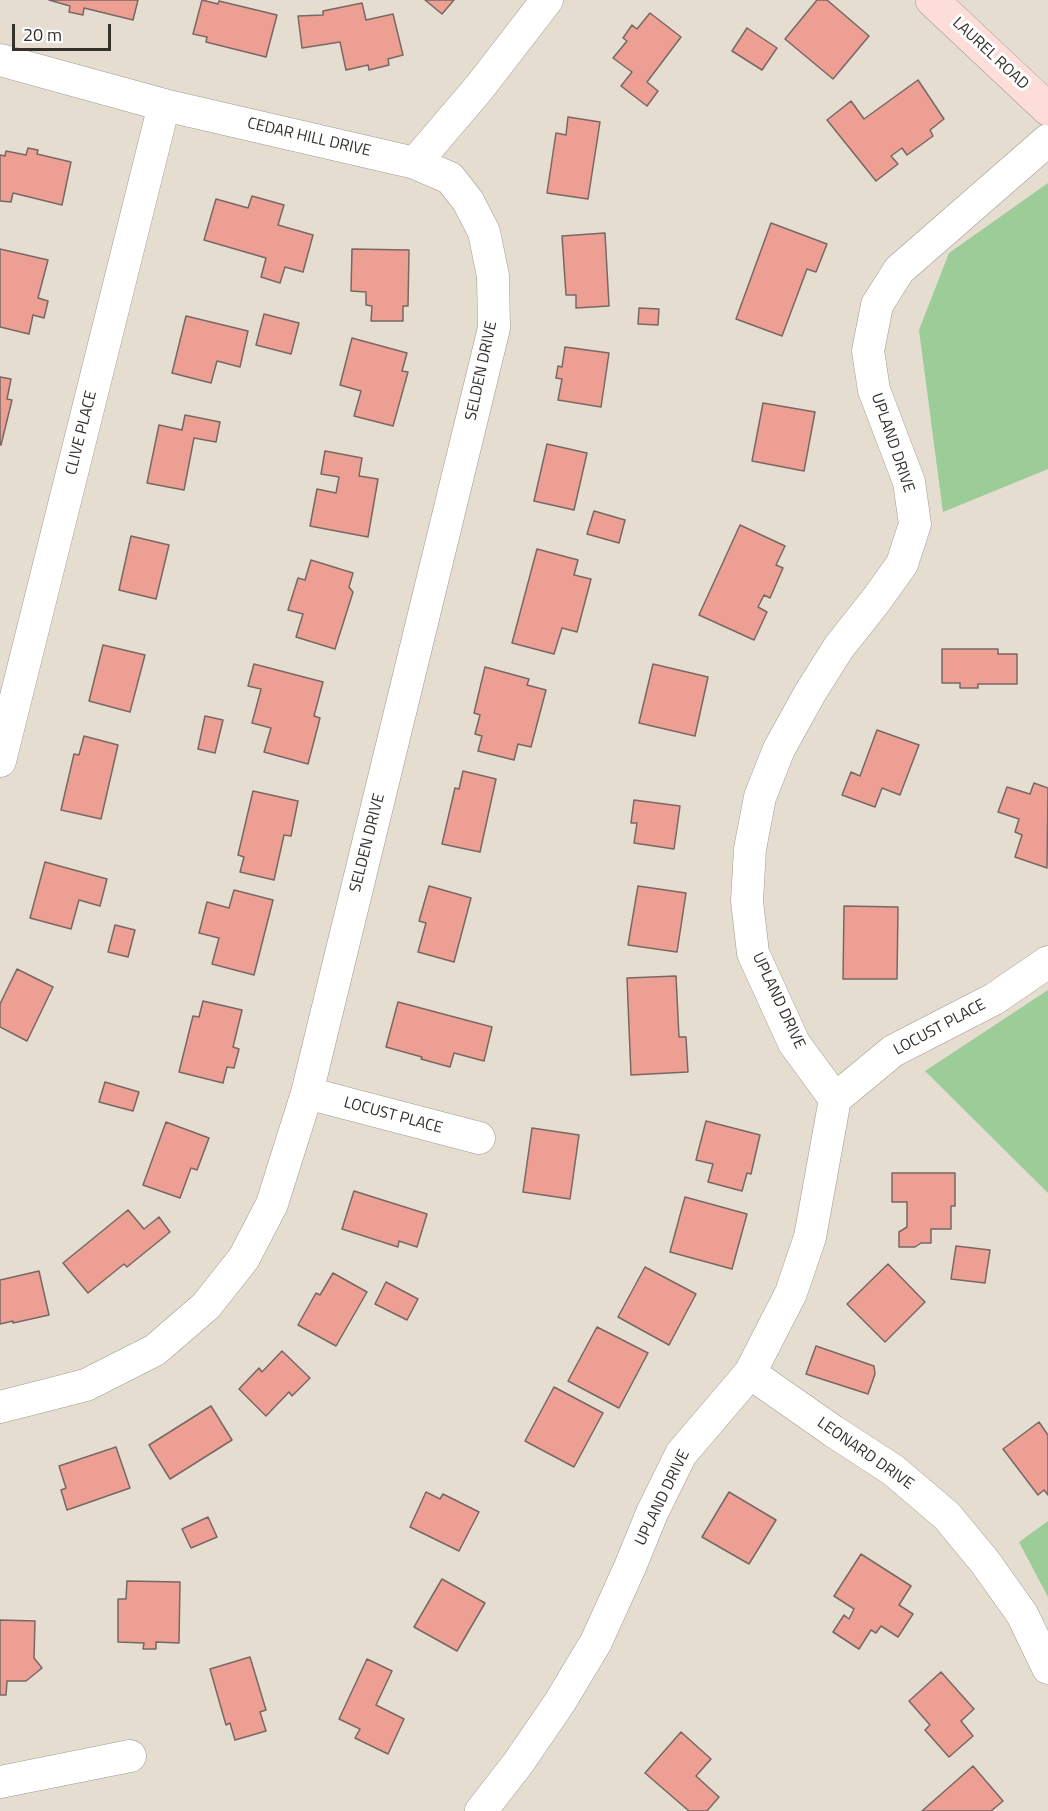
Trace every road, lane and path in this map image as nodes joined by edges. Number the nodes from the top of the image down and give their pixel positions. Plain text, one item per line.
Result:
1 (547, 0) edge
2 (932, 0) edge
3 (0, 60) edge
4 (165, 105) junction
5 (1048, 109) edge
6 (1048, 140) edge
7 (415, 163) junction
8 (0, 761) edge
9 (1048, 962) edge
10 (307, 1093) junction
11 (835, 1099) junction
12 (479, 1138) dead end
13 (750, 1373) junction
14 (0, 1407) edge
15 (1048, 1668) edge
16 (130, 1756) dead end
17 (0, 1782) edge
18 (481, 1811) edge

1 - 7 street
2 - 5 main road, LAUREL ROAD
3 - 4 street, CEDAR HILL DRIVE
4 - 7 street, CEDAR HILL DRIVE
4 - 8 street, CLIVE PLACE
6 - 11 street, UPLAND DRIVE
7 - 10 street, SELDEN DRIVE
9 - 11 street, LOCUST PLACE
10 - 12 street, LOCUST PLACE
10 - 14 street, SELDEN DRIVE
11 - 13 street, UPLAND DRIVE
13 - 15 street, LEONARD DRIVE
13 - 18 street, UPLAND DRIVE
16 - 17 street

